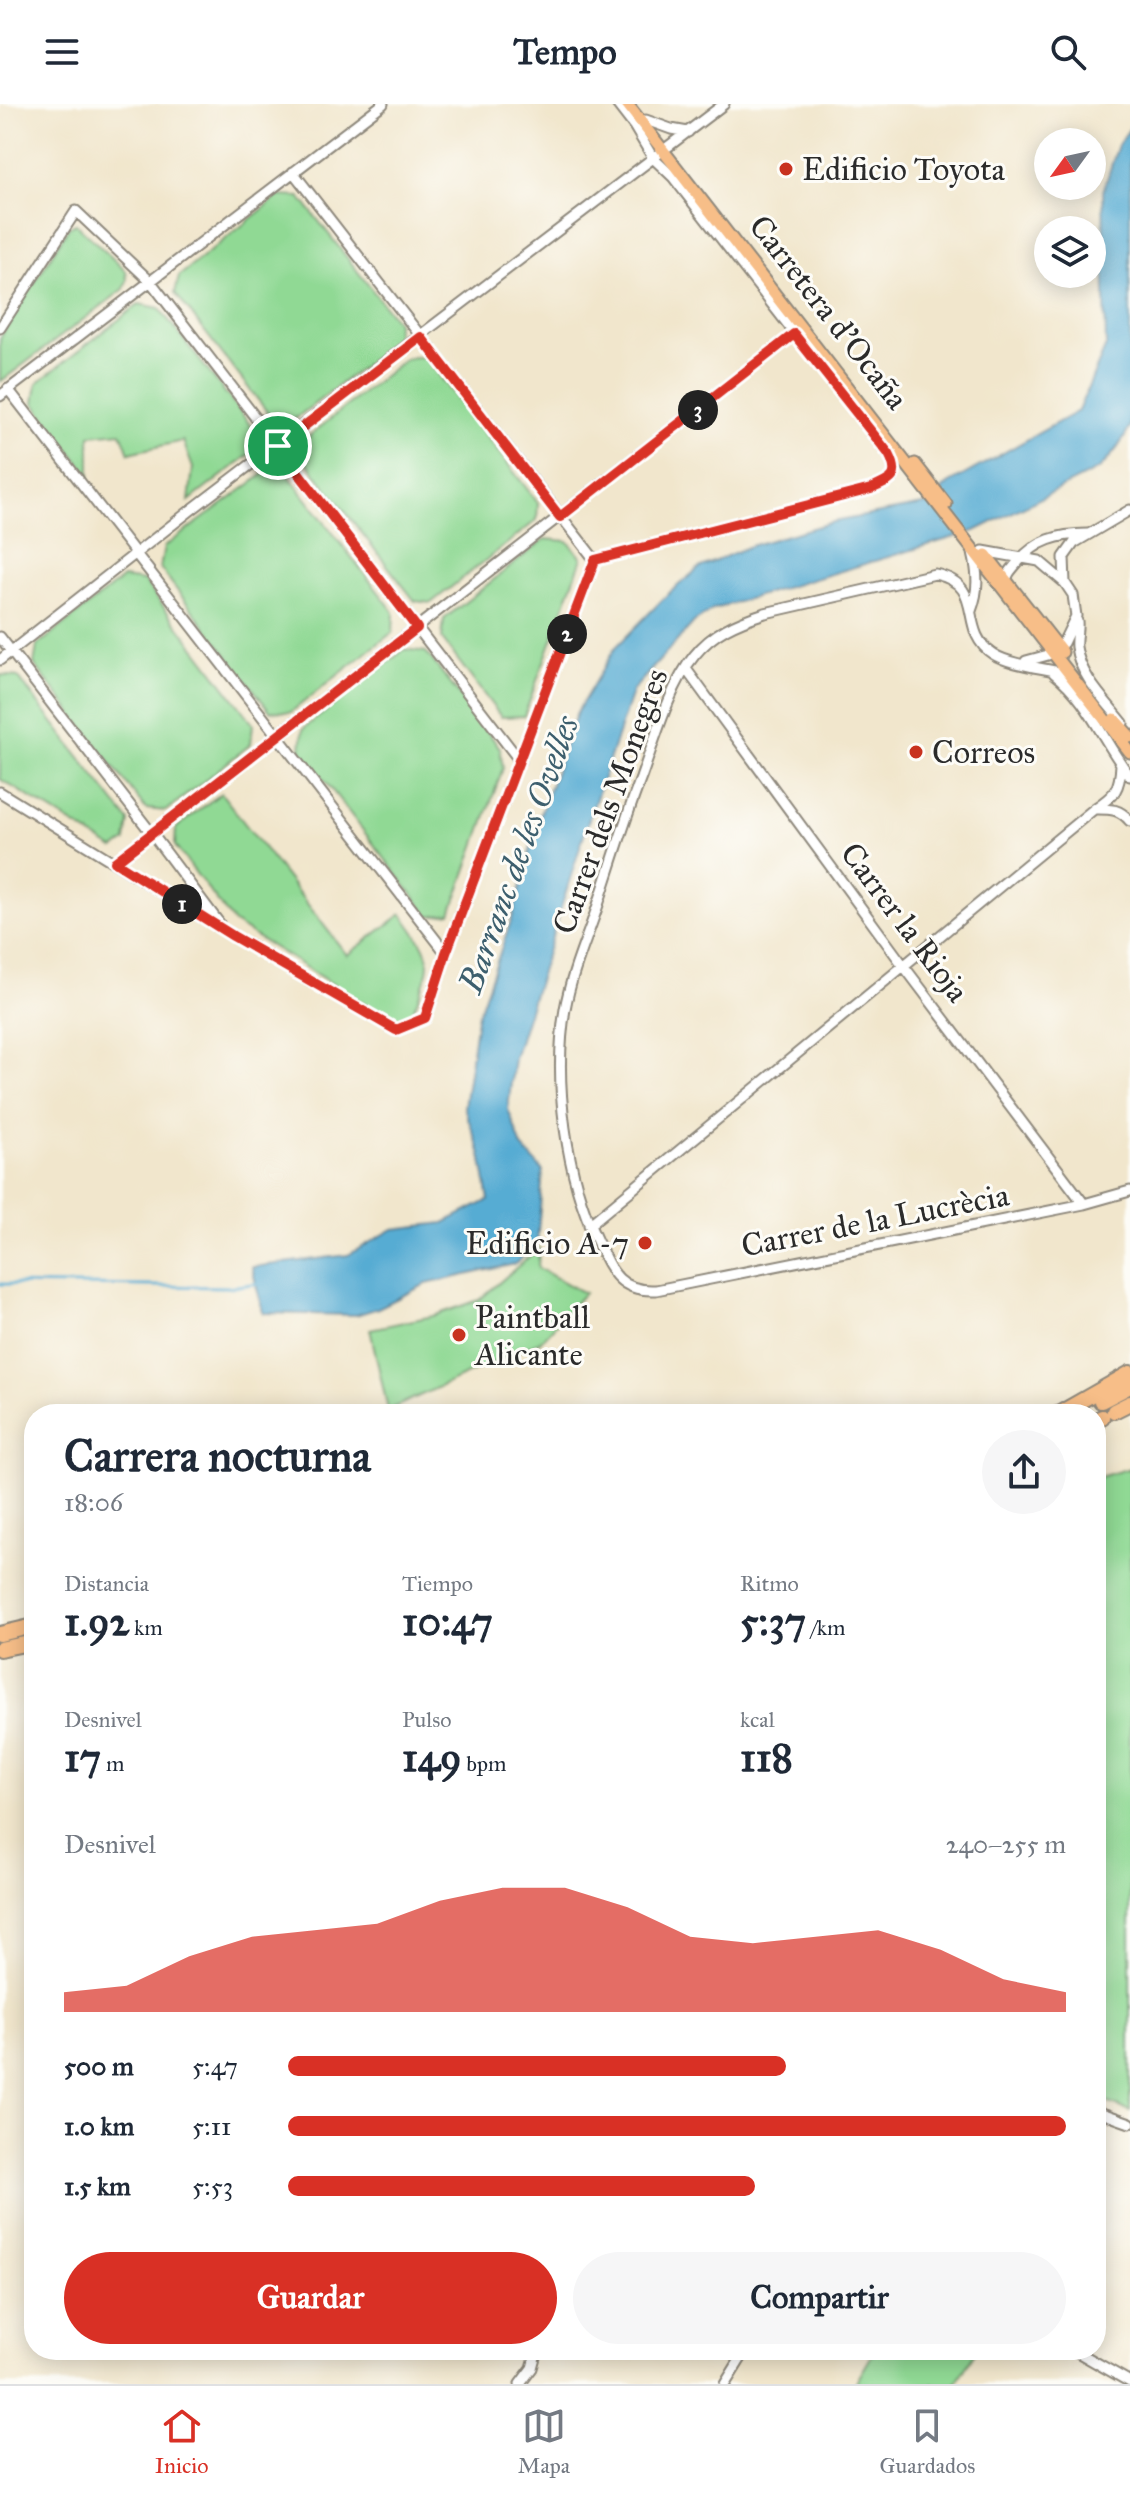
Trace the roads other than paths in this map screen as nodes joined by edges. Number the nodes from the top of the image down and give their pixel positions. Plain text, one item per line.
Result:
1 (383, 104) edge
2 (617, 104) edge
3 (627, 104) edge
4 (634, 104) edge
5 (724, 104) edge
6 (646, 120) junction
7 (688, 132) junction
8 (665, 148) junction
9 (653, 158) junction
10 (293, 172) junction
11 (151, 282) junction
12 (0, 328) edge
13 (794, 334) junction
14 (421, 337) junction
15 (4, 392) edge
16 (278, 446) junction
17 (1130, 510) edge
18 (560, 517) junction
19 (1087, 534) junction
20 (978, 549) junction
21 (136, 554) junction
22 (1022, 557) junction
23 (595, 560) junction
24 (1065, 583) junction
25 (1005, 584) junction
26 (971, 611) junction
27 (1076, 616) junction
28 (417, 628) junction
29 (0, 637) edge
30 (1055, 650) junction
31 (11, 652) junction
32 (0, 660) edge
33 (1014, 662) junction
34 (1047, 668) junction
35 (686, 669) junction
36 (1071, 675) junction
37 (1081, 694) junction
38 (1129, 735) edge
39 (277, 738) junction
40 (1130, 752) edge
41 (520, 761) junction
42 (1121, 764) junction
43 (1130, 776) edge
44 (0, 792) edge
45 (1094, 809) junction
46 (1130, 821) edge
47 (152, 833) junction
48 (115, 862) junction
49 (224, 930) junction
50 (446, 953) junction
51 (903, 965) junction
52 (1130, 1191) edge
53 (1084, 1204) junction
54 (589, 1225) junction
55 (630, 1287) joint
56 (1130, 1373) edge
57 (1130, 1386) edge
58 (1130, 1403) edge
59 (1076, 1404) edge
60 (1106, 1407) edge
61 (1106, 1410) edge
62 (24, 1628) edge
63 (0, 1634) edge
64 (24, 1644) edge
65 (0, 1649) edge
66 (1106, 2115) edge
67 (1130, 2123) edge
68 (534, 2360) edge
69 (740, 2360) edge
70 (1092, 2360) edge
71 (1130, 2382) edge
72 (520, 2384) edge
73 (725, 2384) edge

1 - 10 street
2 - 9 street, Carretera d'Ocaña
3 - 8 main road, Carretera d'Ocaña
4 - 6 main road, Carretera d'Ocaña
5 - 7 street
6 - 7 street
6 - 8 main road, Carretera d'Ocaña
7 - 8 street
8 - 9 street
8 - 20 main road, Carretera d'Ocaña
9 - 13 street, Carretera d'Ocaña
9 - 14 street
10 - 11 street
10 - 14 street
11 - 12 street
11 - 15 street
11 - 16 street
13 - 18 street
13 - 23 street, Carretera d'Ocaña
14 - 16 street
14 - 18 street
15 - 21 street
16 - 21 street
16 - 28 street
17 - 19 street
18 - 23 street
18 - 28 street
19 - 22 street
19 - 24 street
20 - 22 street
20 - 25 main road, Carretera d'Ocaña
20 - 26 street
21 - 31 street
21 - 39 street
22 - 24 street
22 - 25 street
23 - 41 street
24 - 27 street, Carretera d'Ocaña
25 - 30 main road, Carretera d'Ocaña
26 - 33 street, Carrer dels Monegres
26 - 35 street, Carrer dels Monegres
27 - 30 street
27 - 38 street, Carretera d'Ocaña
28 - 39 street
28 - 41 street
29 - 31 street
30 - 33 street
30 - 36 main road, Carretera d'Ocaña
30 - 38 main road, Carretera d'Ocaña
31 - 32 street
31 - 47 street
33 - 34 street
34 - 36 street
34 - 37 street, Carretera d'Ocaña
35 - 51 street, Carrer la Rioja
35 - 54 street, Carrer dels Monegres
36 - 37 main road, Carretera d'Ocaña
37 - 40 main road, Carretera d'Ocaña
37 - 42 street, Carretera d'Ocaña
39 - 47 street
39 - 50 street
41 - 50 street
42 - 43 street, Carretera d'Ocaña
42 - 45 street
44 - 48 street
45 - 46 street
45 - 51 street
47 - 48 street
47 - 49 street
48 - 49 street
49 - 50 street
51 - 53 street, Carrer la Rioja
51 - 54 street
52 - 53 street, Carrer de la Lucrècia
53 - 55 street, Carrer de la Lucrècia
54 - 55 street, Carrer dels Monegres
56 - 59 highway
57 - 60 highway
58 - 61 highway
62 - 63 highway
64 - 65 highway
66 - 67 street
68 - 72 street
69 - 73 street
70 - 71 street

